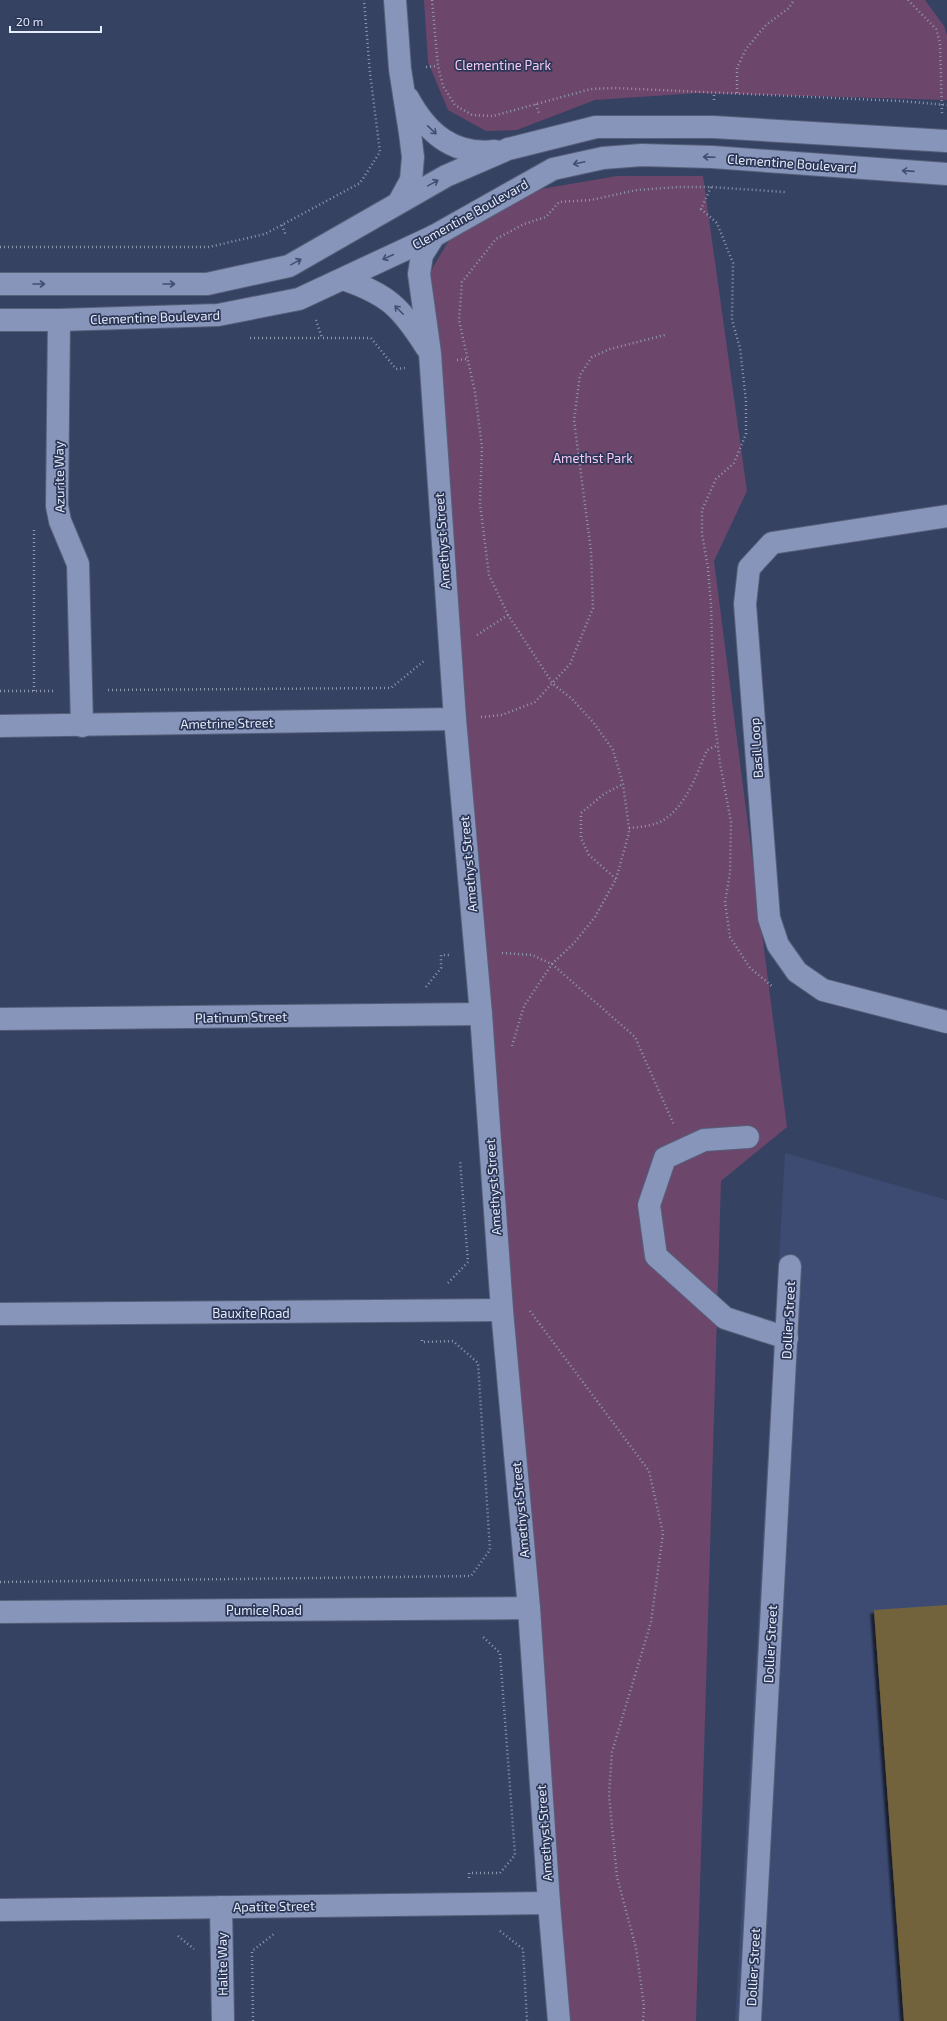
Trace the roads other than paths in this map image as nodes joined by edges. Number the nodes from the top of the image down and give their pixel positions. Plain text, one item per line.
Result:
1 (395, 0) edge
2 (402, 86) junction
3 (947, 140) edge
4 (508, 149) junction
5 (947, 174) edge
6 (399, 202) junction
7 (434, 236) junction
8 (343, 279) junction
9 (0, 284) edge
10 (0, 320) edge
11 (59, 320) junction
12 (430, 359) junction
13 (947, 516) edge
14 (455, 719) junction
15 (0, 726) edge
16 (82, 726) junction
17 (481, 1014) junction
18 (0, 1020) edge
19 (947, 1022) edge
20 (748, 1137) dead end
21 (790, 1266) dead end
22 (502, 1310) junction
23 (0, 1314) edge
24 (787, 1338) junction
25 (529, 1608) junction
26 (0, 1612) edge
27 (549, 1903) junction
28 (221, 1906) junction
29 (0, 1910) edge
30 (223, 2021) edge
31 (560, 2021) edge
32 (750, 2021) edge

1 - 2 street
2 -> 4 street
2 - 6 street
3 - 4 street
6 -> 4 street
5 -> 7 street, Clementine Boulevard
9 -> 6 street
7 -> 8 street, Clementine Boulevard
7 - 12 street, Amethyst Street
8 - 11 street, Clementine Boulevard
12 -> 8 street
10 - 11 street, Clementine Boulevard
11 - 16 street, Azurite Way
12 - 14 street, Amethyst Street
13 - 19 street, Basil Loop
14 - 16 street, Ametrine Street
14 - 17 street, Amethyst Street
15 - 16 street, Ametrine Street
17 - 18 street, Platinum Street
17 - 22 street, Amethyst Street
20 - 24 street
21 - 24 street, Dollier Street
22 - 23 street, Bauxite Road
22 - 25 street, Amethyst Street
24 - 32 street, Dollier Street
25 - 26 street, Pumice Road
25 - 27 street, Amethyst Street
27 - 28 street, Apatite Street
27 - 31 street, Amethyst Street
28 - 29 street, Apatite Street
28 - 30 street, Halite Way

